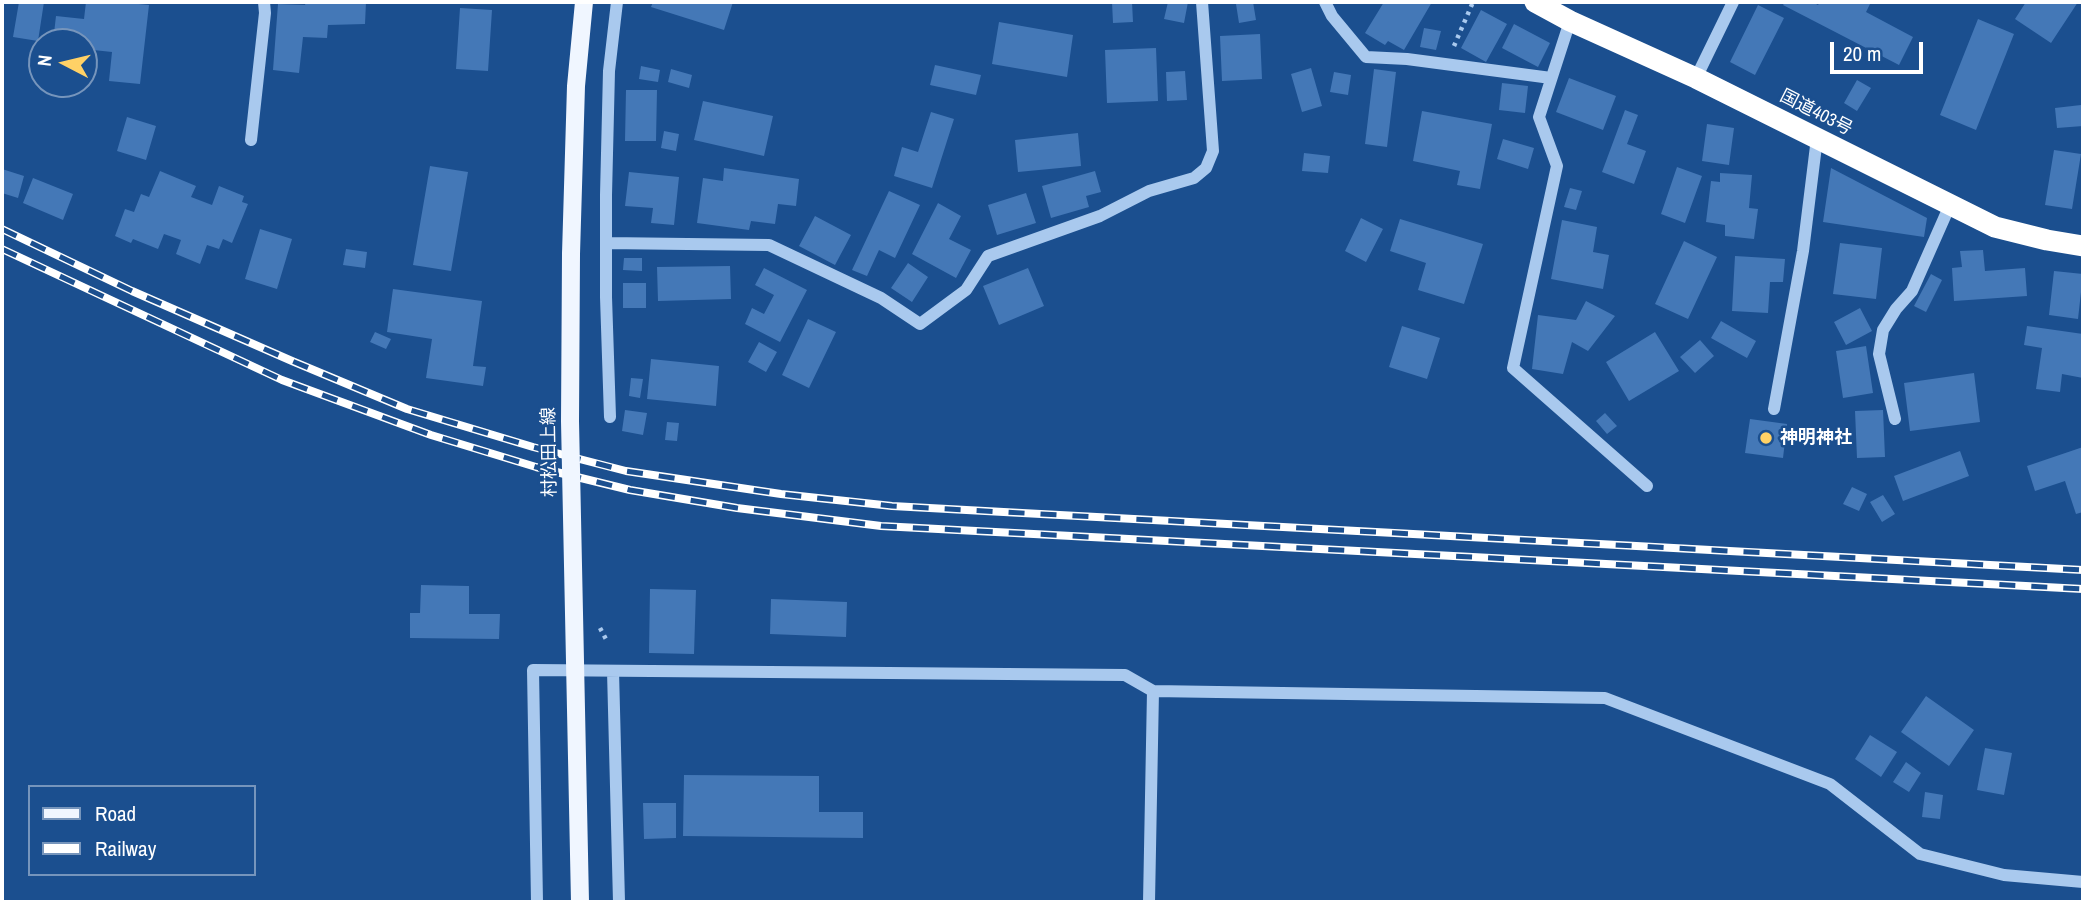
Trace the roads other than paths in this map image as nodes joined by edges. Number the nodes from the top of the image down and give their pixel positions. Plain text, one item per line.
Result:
1 (264, 2) edge
2 (584, 2) edge
3 (617, 2) edge
4 (1202, 2) edge
5 (1325, 2) edge
6 (1535, 2) edge
7 (1733, 2) edge
8 (1570, 20) junction
9 (1551, 78) junction
10 (1696, 78) junction
11 (1817, 138) junction
12 (251, 140) dead end
13 (1950, 205) junction
14 (606, 243) junction
15 (2083, 246) edge
16 (1774, 409) dead end
17 (610, 417) dead end
18 (1895, 419) dead end
19 (1647, 486) dead end
20 (613, 671) junction
21 (1153, 691) junction
22 (2083, 881) edge
23 (537, 902) edge
24 (580, 902) edge
25 (619, 902) edge
26 (1149, 902) edge

1 - 12 street
2 - 24 main road, 村松田上線, bridge
3 - 14 street
4 - 14 street
5 - 9 street
6 - 8 highway, 国道403号
7 - 10 street
8 - 9 street
8 - 10 highway, 国道403号
9 - 19 street
10 - 11 highway, 国道403号
11 - 13 highway, 国道403号
11 - 16 street
13 - 15 highway, 国道403号
13 - 18 street
14 - 17 street
20 - 21 street
20 - 23 street
20 - 25 street
21 - 22 street
21 - 26 street

